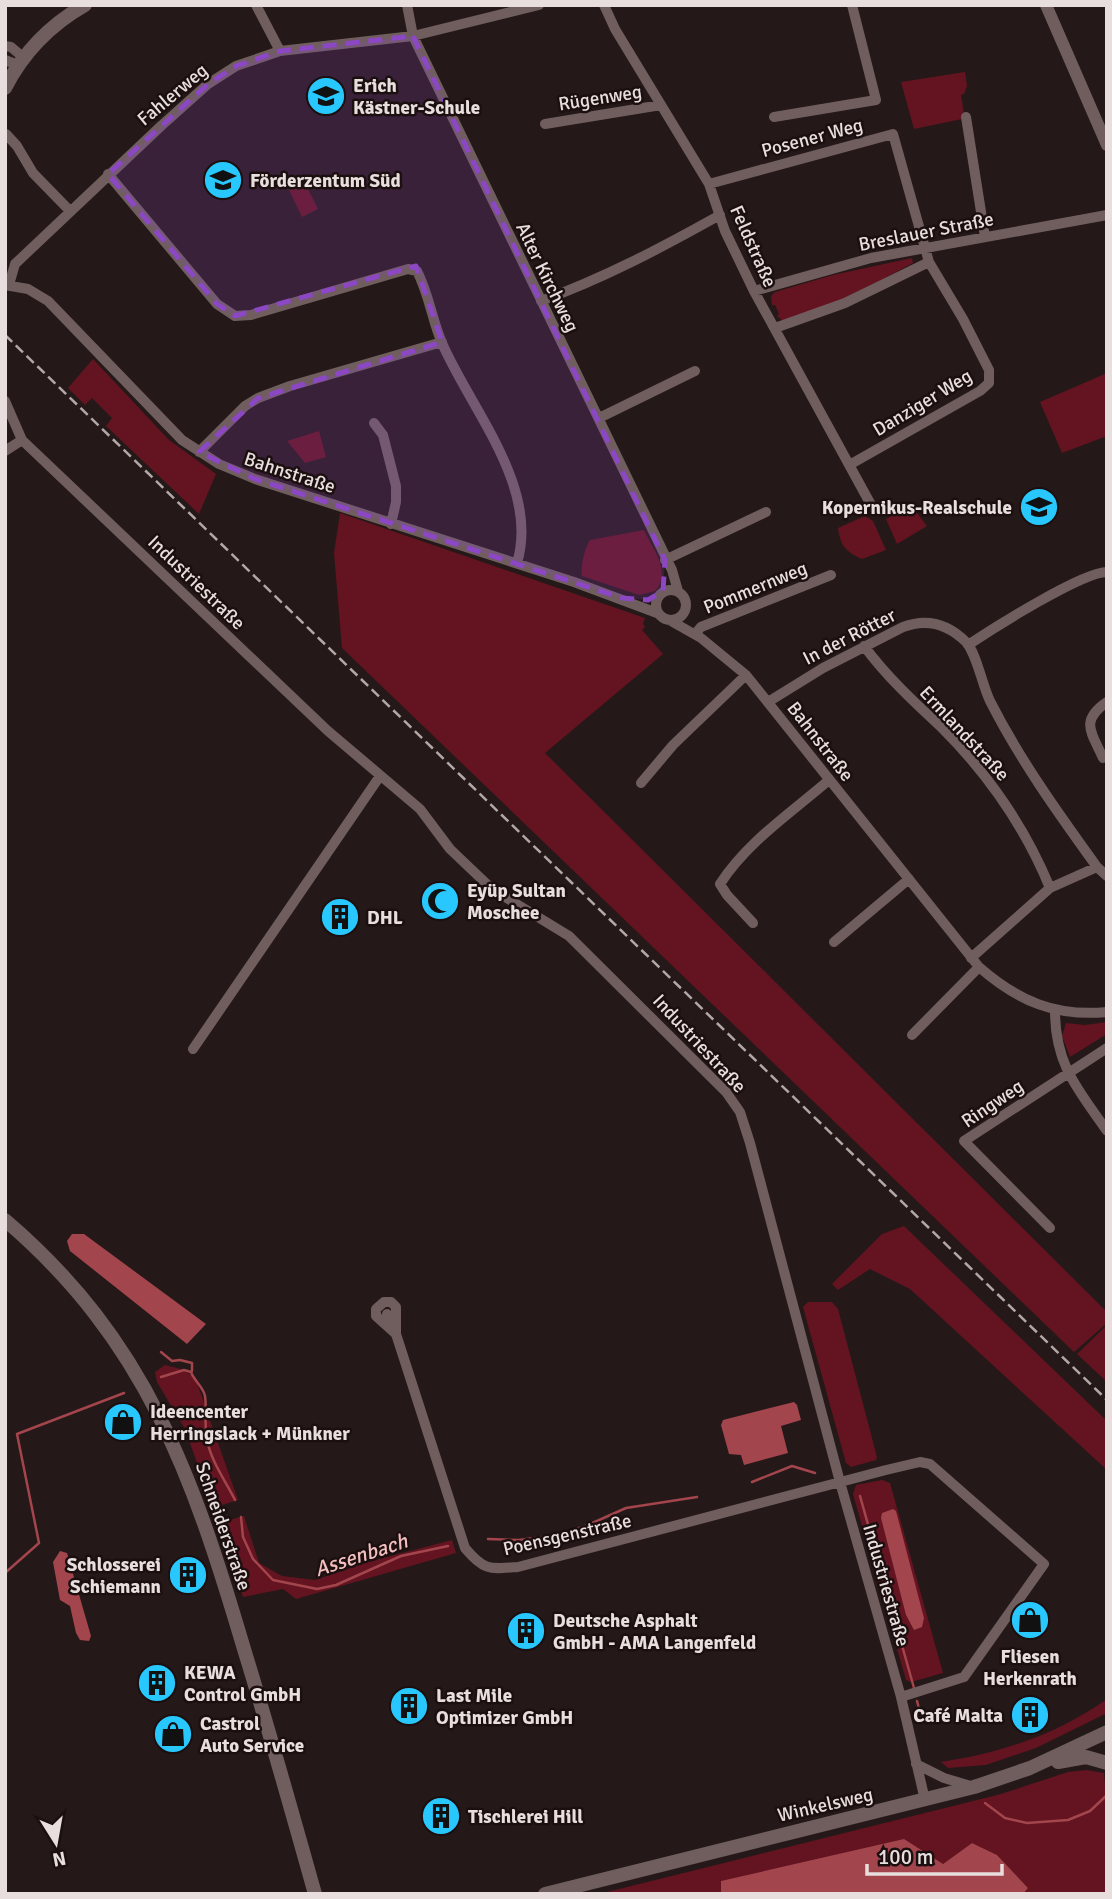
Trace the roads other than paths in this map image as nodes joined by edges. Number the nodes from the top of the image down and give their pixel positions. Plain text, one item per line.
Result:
1 (85, 5) edge
2 (257, 5) edge
3 (407, 5) edge
4 (539, 5) edge
5 (604, 5) edge
6 (852, 5) edge
7 (1046, 5) edge
8 (414, 36) junction
9 (5, 46) edge
10 (280, 51) junction
11 (16, 61) edge
12 (5, 88) edge
13 (661, 105) junction
14 (774, 117) dead end
15 (966, 117) dead end
16 (545, 124) dead end
17 (6, 134) edge
18 (1107, 145) edge
19 (108, 174) junction
20 (709, 184) junction
21 (70, 211) junction
22 (720, 215) junction
23 (1107, 215) edge
24 (985, 237) junction
25 (924, 248) junction
26 (929, 262) junction
27 (7, 285) edge
28 (754, 291) junction
29 (541, 301) junction
30 (775, 328) junction
31 (442, 342) junction
32 (695, 371) dead end
33 (5, 401) edge
34 (599, 418) junction
35 (373, 423) dead end
36 (22, 440) junction
37 (5, 451) edge
38 (199, 452) junction
39 (851, 464) junction
40 (870, 503) dead end
41 (766, 512) dead end
42 (391, 524) junction
43 (666, 560) junction
44 (517, 563) junction
45 (1107, 572) edge
46 (831, 575) dead end
47 (678, 591) junction
48 (660, 595) junction
49 (622, 598) junction
50 (657, 613) junction
51 (684, 613) junction
52 (671, 621) junction
53 (695, 634) junction
54 (968, 645) junction
55 (864, 646) junction
56 (746, 675) junction
57 (768, 702) junction
58 (1107, 702) edge
59 (1103, 758) dead end
60 (380, 776) junction
61 (829, 780) junction
62 (641, 783) dead end
63 (1097, 867) junction
64 (1107, 876) edge
65 (909, 879) junction
66 (1050, 888) junction
67 (753, 923) dead end
68 (834, 942) dead end
69 (971, 958) junction
70 (979, 967) junction
71 (1055, 1011) junction
72 (1107, 1012) edge
73 (912, 1035) dead end
74 (1107, 1048) edge
75 (193, 1049) dead end
76 (1069, 1074) junction
77 (1107, 1131) edge
78 (5, 1220) edge
79 (1050, 1228) dead end
80 (387, 1314) dead end
81 (840, 1482) junction
82 (901, 1697) junction
83 (1100, 1736) edge
84 (1106, 1763) edge
85 (916, 1764) junction
86 (1030, 1768) junction
87 (974, 1787) junction
88 (925, 1800) junction
89 (315, 1894) edge
90 (545, 1894) edge

1 - 11 main road
2 - 10 street
3 - 8 street, Alter Kirchweg
4 - 8 street, Fahlerweg
5 - 13 street, Feldstraße
6 - 14 street
7 - 18 street
8 - 10 street, Fahlerweg
8 - 29 street, Alter Kirchweg
9 - 11 street
10 - 19 street, Fahlerweg
11 - 12 main road
13 - 16 street, Rügenweg
13 - 20 street, Feldstraße
15 - 24 street
17 - 21 street
19 - 21 street, Fahlerweg
19 - 31 street
20 - 22 street, Feldstraße
20 - 25 street, Posener Weg
21 - 27 street, Fahlerweg
22 - 28 street, Feldstraße
22 - 29 street
23 - 24 street, Breslauer Straße
24 - 25 street, Breslauer Straße
25 - 26 street, Danziger Weg
25 - 28 street, Breslauer Straße
26 - 30 street, Breslauer Straße
26 - 39 street, Danziger Weg
27 - 38 street, Bahnstraße
28 - 30 street, Feldstraße
29 - 34 street, Alter Kirchweg
30 - 39 street, Feldstraße
31 - 38 street
31 - 44 street
32 - 34 street
33 - 36 street, Industriestraße
34 - 43 street, Alter Kirchweg
35 - 42 street
36 - 37 street
36 - 60 street, Industriestraße
38 - 42 street, Bahnstraße
39 - 40 street, Feldstraße
41 - 43 street
42 - 44 street, Bahnstraße
43 - 47 street, Alter Kirchweg
43 - 48 street
44 - 49 street, Bahnstraße
45 - 54 street
46 - 53 street, Pommernweg
47 - 48 street
47 - 51 street
48 - 49 street, Bahnstraße
48 - 50 street
49 - 50 street, Bahnstraße
50 - 52 street
51 - 52 street
51 - 53 street, Bahnstraße
52 - 53 street, Bahnstraße
53 - 56 street, Bahnstraße
54 - 55 street, In der Rötter
54 - 63 street
55 - 57 street, In der Rötter
55 - 66 street, Ermlandstraße
56 - 57 street, Bahnstraße
56 - 62 street
57 - 61 street, Bahnstraße
58 - 59 street
60 - 75 street
60 - 81 street, Industriestraße
61 - 65 street, Bahnstraße
61 - 67 street
63 - 64 street
63 - 66 street
65 - 68 street
65 - 69 street, Bahnstraße
66 - 69 street
69 - 70 street, Bahnstraße
70 - 71 street, Bahnstraße
70 - 73 street
71 - 72 street, Bahnstraße
71 - 76 street
74 - 76 street
76 - 77 street
76 - 79 street, Ringweg
78 - 89 main road, Schneiderstraße
80 - 81 street, Poensgenstraße
81 - 82 street, Industriestraße
81 - 82 street
82 - 85 street, Industriestraße
83 - 84 main road
83 - 86 main road, Winkelsweg
84 - 86 main road
85 - 87 street
85 - 88 street, Industriestraße
86 - 87 main road, Winkelsweg
87 - 88 main road, Winkelsweg
88 - 90 main road, Winkelsweg

